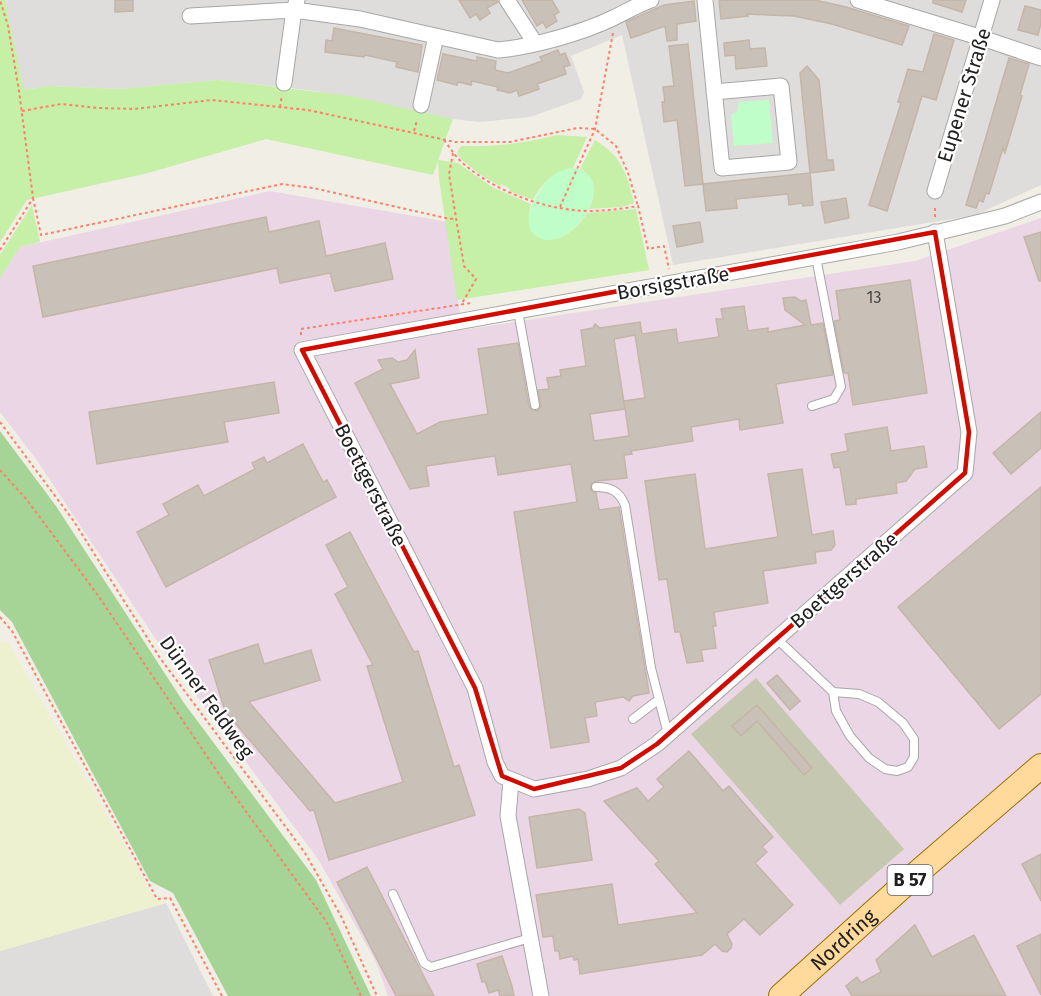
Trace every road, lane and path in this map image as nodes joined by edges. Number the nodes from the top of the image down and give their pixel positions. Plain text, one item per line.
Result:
1 (0, 0) edge
2 (507, 0) edge
3 (651, 0) edge
4 (705, 0) edge
5 (858, 0) edge
6 (992, 0) edge
7 (296, 5) edge
8 (190, 16) dead end
9 (612, 19) junction
10 (436, 36) junction
11 (982, 38) junction
12 (535, 43) junction
13 (1041, 58) edge
14 (284, 82) dead end
15 (714, 92) junction
16 (421, 105) dead end
17 (22, 111) junction
18 (595, 129) junction
19 (443, 140) junction
20 (453, 153) junction
21 (935, 191) joint
22 (33, 198) junction
23 (1041, 202) edge
24 (638, 206) junction
25 (560, 207) junction
26 (456, 218) junction
27 (935, 232) junction
28 (0, 250) edge
29 (816, 256) junction
30 (669, 269) dead end
31 (460, 305) dead end
32 (518, 311) junction
33 (302, 350) joint
34 (535, 405) dead end
35 (812, 406) dead end
36 (0, 422) edge
37 (0, 470) edge
38 (596, 487) dead end
39 (0, 617) edge
40 (777, 639) junction
41 (833, 692) junction
42 (658, 700) junction
43 (633, 718) dead end
44 (668, 734) junction
45 (1041, 766) edge
46 (511, 781) junction
47 (393, 894) dead end
48 (530, 938) junction
49 (222, 996) edge
50 (361, 996) edge
51 (377, 996) edge
52 (541, 996) edge
53 (781, 996) edge

1 - 17 path
2 - 12 street
3 - 9 street
4 - 15 street
5 - 11 street
6 - 11 street, Eupener Straße
7 - 8 street
7 - 10 street
7 - 14 street
9 - 12 street
9 - 18 path
10 - 12 street
10 - 16 street
11 - 13 street
11 - 21 street, Eupener Straße
15 - 15 street
17 - 19 path
17 - 22 path
18 - 19 path
18 - 24 path
18 - 25 path
19 - 20 path
20 - 25 path
20 - 26 path
21 - 27 path
22 - 26 path
22 - 28 path
23 - 27 street, Borsigstraße
24 - 25 path
24 - 30 path
26 - 31 path
27 - 29 street, Borsigstraße
27 - 40 street, Boettgerstraße
29 - 32 street, Borsigstraße
29 - 35 lane
32 - 33 street, Borsigstraße
32 - 34 lane
33 - 46 street, Boettgerstraße
36 - 51 path, Dünner Feldweg
37 - 50 path
38 - 42 lane
39 - 49 path
40 - 41 lane
40 - 44 street, Boettgerstraße
41 - 41 lane
42 - 43 lane
42 - 44 lane
44 - 46 street, Boettgerstraße
45 - 53 main road, Nordring / B 57
46 - 48 street
47 - 48 lane
48 - 52 street

